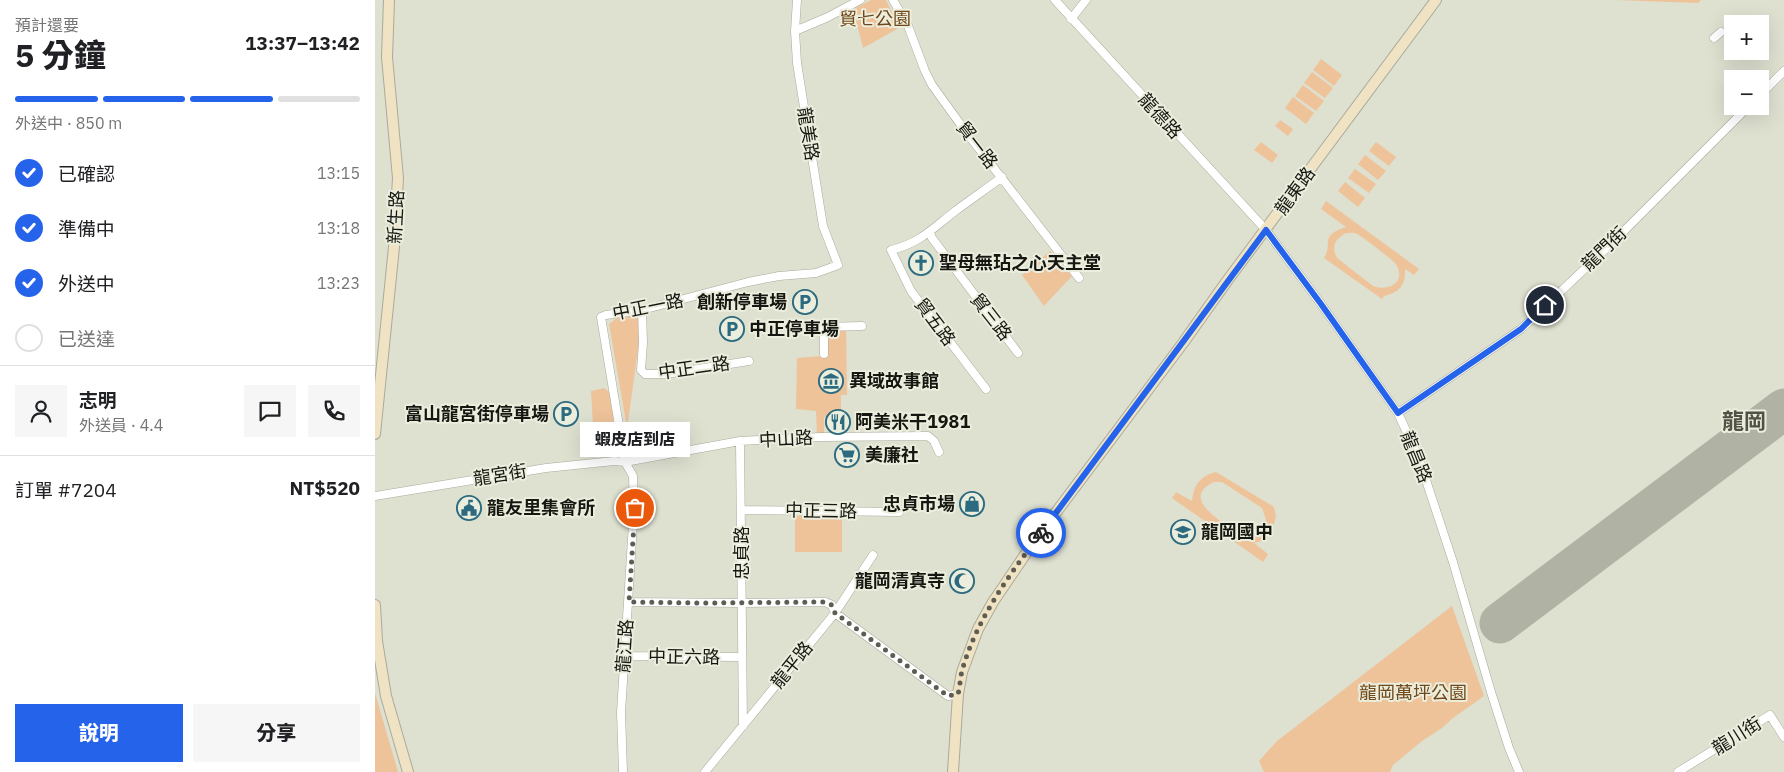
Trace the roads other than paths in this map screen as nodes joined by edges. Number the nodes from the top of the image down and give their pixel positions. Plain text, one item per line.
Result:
1 (389, 0) edge
2 (797, 0) edge
3 (860, 0) edge
4 (893, 0) edge
5 (1055, 0) edge
6 (1086, 0) edge
7 (1436, 0) edge
8 (1071, 19) junction
9 (795, 31) junction
10 (1721, 32) dead end
11 (1714, 38) dead end
12 (1784, 71) edge
13 (1769, 86) edge
14 (1740, 115) edge
15 (1002, 177) junction
16 (1266, 230) junction
17 (930, 233) junction
18 (838, 266) joint
19 (1079, 278) dead end
20 (642, 310) junction
21 (862, 326) dead end
22 (1018, 353) dead end
23 (824, 354) dead end
24 (749, 361) dead end
25 (986, 389) dead end
26 (1398, 413) junction
27 (375, 434) edge
28 (740, 441) junction
29 (939, 452) dead end
30 (625, 462) junction
31 (375, 496) edge
32 (742, 510) junction
33 (899, 512) dead end
34 (873, 555) dead end
35 (629, 602) junction
36 (742, 603) junction
37 (375, 606) edge
38 (835, 613) junction
39 (625, 656) junction
40 (742, 657) junction
41 (958, 694) junction
42 (743, 726) junction
43 (1784, 737) edge
44 (407, 772) edge
45 (623, 772) edge
46 (705, 772) edge
47 (953, 772) edge
48 (1519, 772) edge
49 (1678, 772) edge

1 - 27 street, 新生路
2 - 9 street, 龍美路
3 - 9 street
4 - 15 street, 貿一路
5 - 8 street, 龍德路
6 - 8 street
7 - 16 street, 龍東路
8 - 16 street, 龍德路
9 - 18 street, 龍美路
10 - 11 street
12 - 13 street
14 - 26 street, 龍門街
15 - 17 street
15 - 19 street, 貿一路
16 - 26 street, 龍昌路
16 - 41 street, 龍東路
17 - 22 street, 貿三路
17 - 25 street, 貿五路
18 - 20 street, 中正一路
20 - 24 street, 中正二路
20 - 30 street, 中正一路
21 - 23 street
26 - 48 street, 龍昌路
28 - 29 street, 中山路
28 - 30 street, 中山路
28 - 32 street, 忠貞路
30 - 31 street, 龍宮街
30 - 35 street, 龍江路
32 - 33 street, 中正三路
32 - 36 street, 忠貞路
34 - 38 street, 龍平路
35 - 36 street
35 - 39 street, 龍江路
36 - 38 street
36 - 40 street, 忠貞路
37 - 44 street
38 - 41 street
38 - 42 street, 龍平路
39 - 40 street, 中正六路
39 - 45 street, 龍江路
40 - 42 street, 忠貞路
41 - 47 street, 龍東路
42 - 46 street, 龍平路
43 - 49 street, 龍川街

